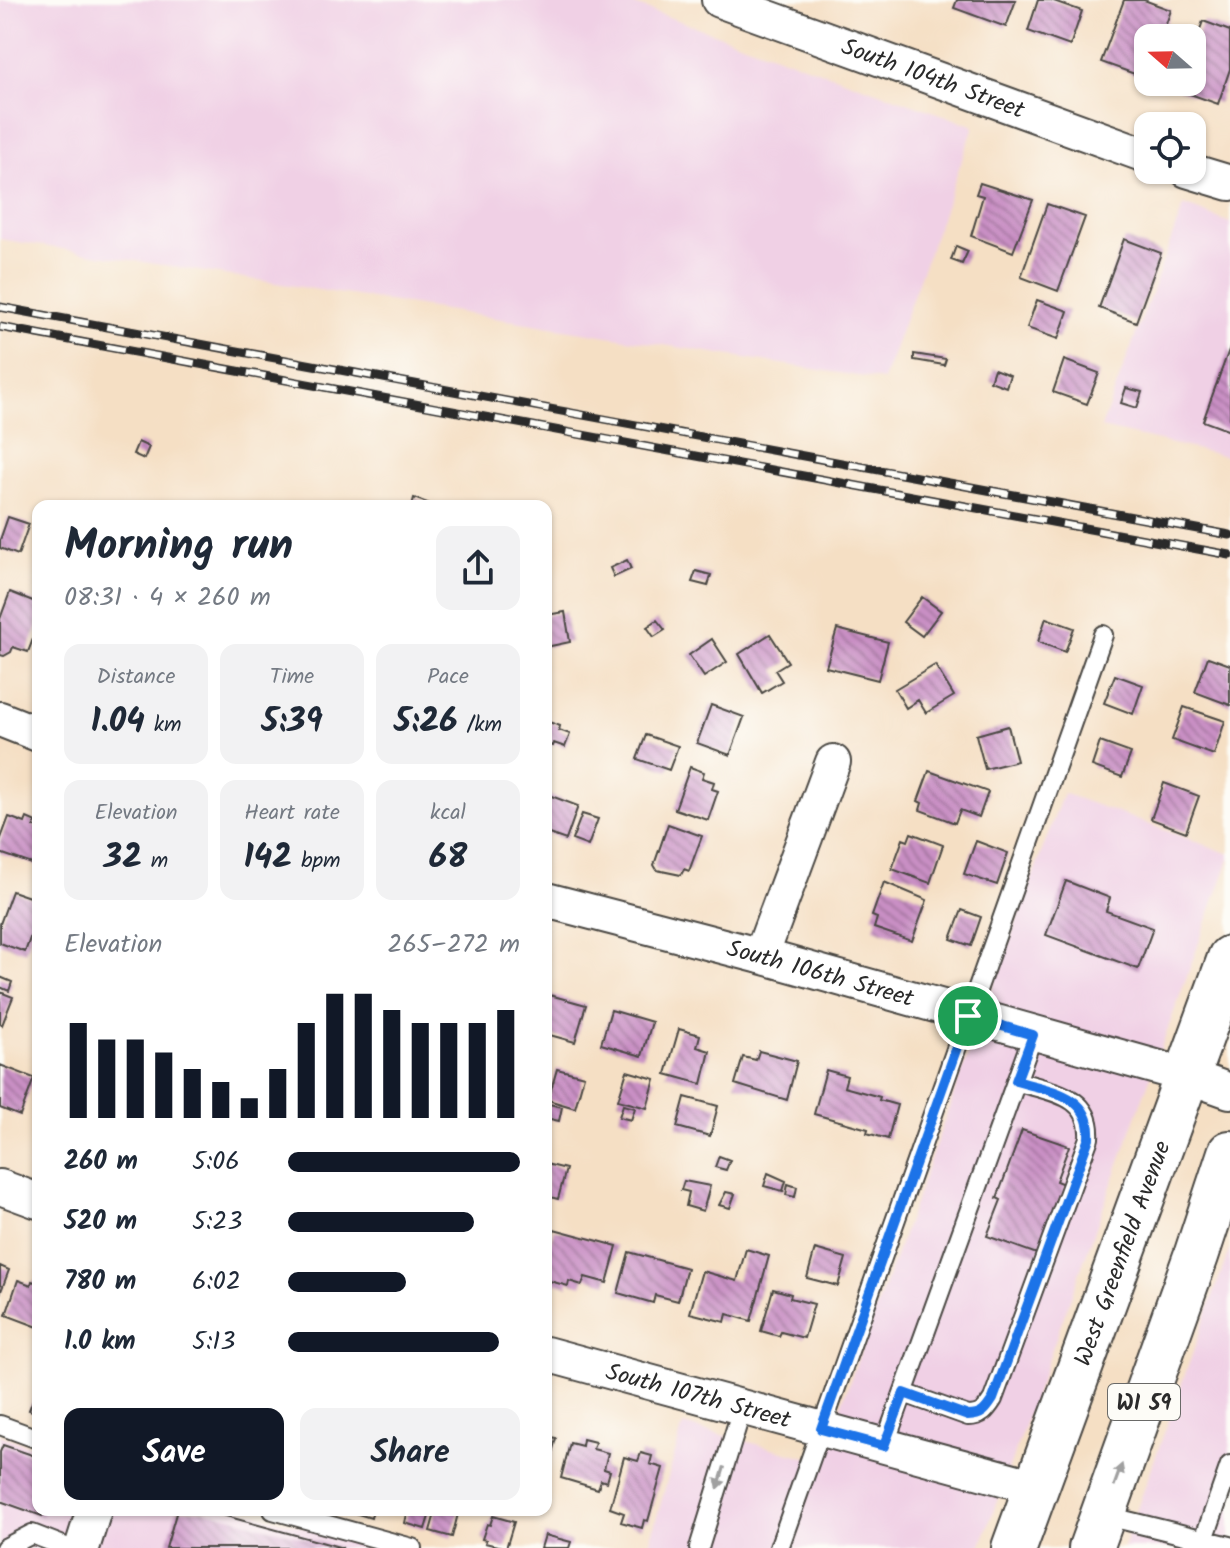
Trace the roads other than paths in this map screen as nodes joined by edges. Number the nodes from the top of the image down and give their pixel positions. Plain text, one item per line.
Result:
1 (719, 0) edge
2 (1134, 151) edge
3 (1206, 176) edge
4 (1230, 183) edge
5 (1103, 635) dead end
6 (0, 719) edge
7 (32, 732) edge
8 (833, 762) dead end
9 (552, 902) edge
10 (761, 956) junction
11 (1230, 958) edge
12 (968, 1016) junction
13 (1033, 1035) junction
14 (1188, 1076) junction
15 (1016, 1081) junction
16 (1230, 1091) edge
17 (1230, 1153) edge
18 (0, 1187) edge
19 (32, 1199) edge
20 (552, 1356) edge
21 (904, 1393) junction
22 (742, 1409) junction
23 (0, 1425) edge
24 (821, 1429) junction
25 (32, 1437) edge
26 (884, 1446) junction
27 (1230, 1465) edge
28 (1036, 1487) junction
29 (92, 1516) edge
30 (295, 1516) edge
31 (1097, 1532) edge
32 (1202, 1544) edge
33 (1230, 1546) edge
34 (5, 1548) edge
35 (68, 1548) edge
36 (82, 1548) edge
37 (412, 1548) edge
38 (699, 1548) edge
39 (779, 1548) edge
40 (1014, 1548) edge

1 - 2 street, South 104th Street
3 - 4 street
5 - 12 lane
6 - 7 street
8 - 10 street
9 - 10 street, South 106th Street
10 - 12 street, South 106th Street
11 - 14 main road, West Greenfield Avenue / WI 59
12 - 13 street, South 106th Street
12 - 24 lane
13 - 14 street, South 106th Street
13 - 15 lane
14 - 16 street, South 106th Street
14 - 28 main road, West Greenfield Avenue / WI 59
15 - 21 lane
15 - 21 lane
31 -> 17 main road, WI 59
18 - 19 street
20 - 22 street, South 107th Street
21 - 26 lane
22 - 24 street, South 107th Street
22 -> 38 lane
23 - 25 lane
24 - 26 street, South 107th Street
24 - 39 lane
26 - 28 street, South 107th Street
27 - 32 lane
28 - 40 main road, West Greenfield Avenue / WI 59
29 - 36 street
30 - 37 lane
31 - 32 lane
32 - 33 lane
34 - 35 lane

